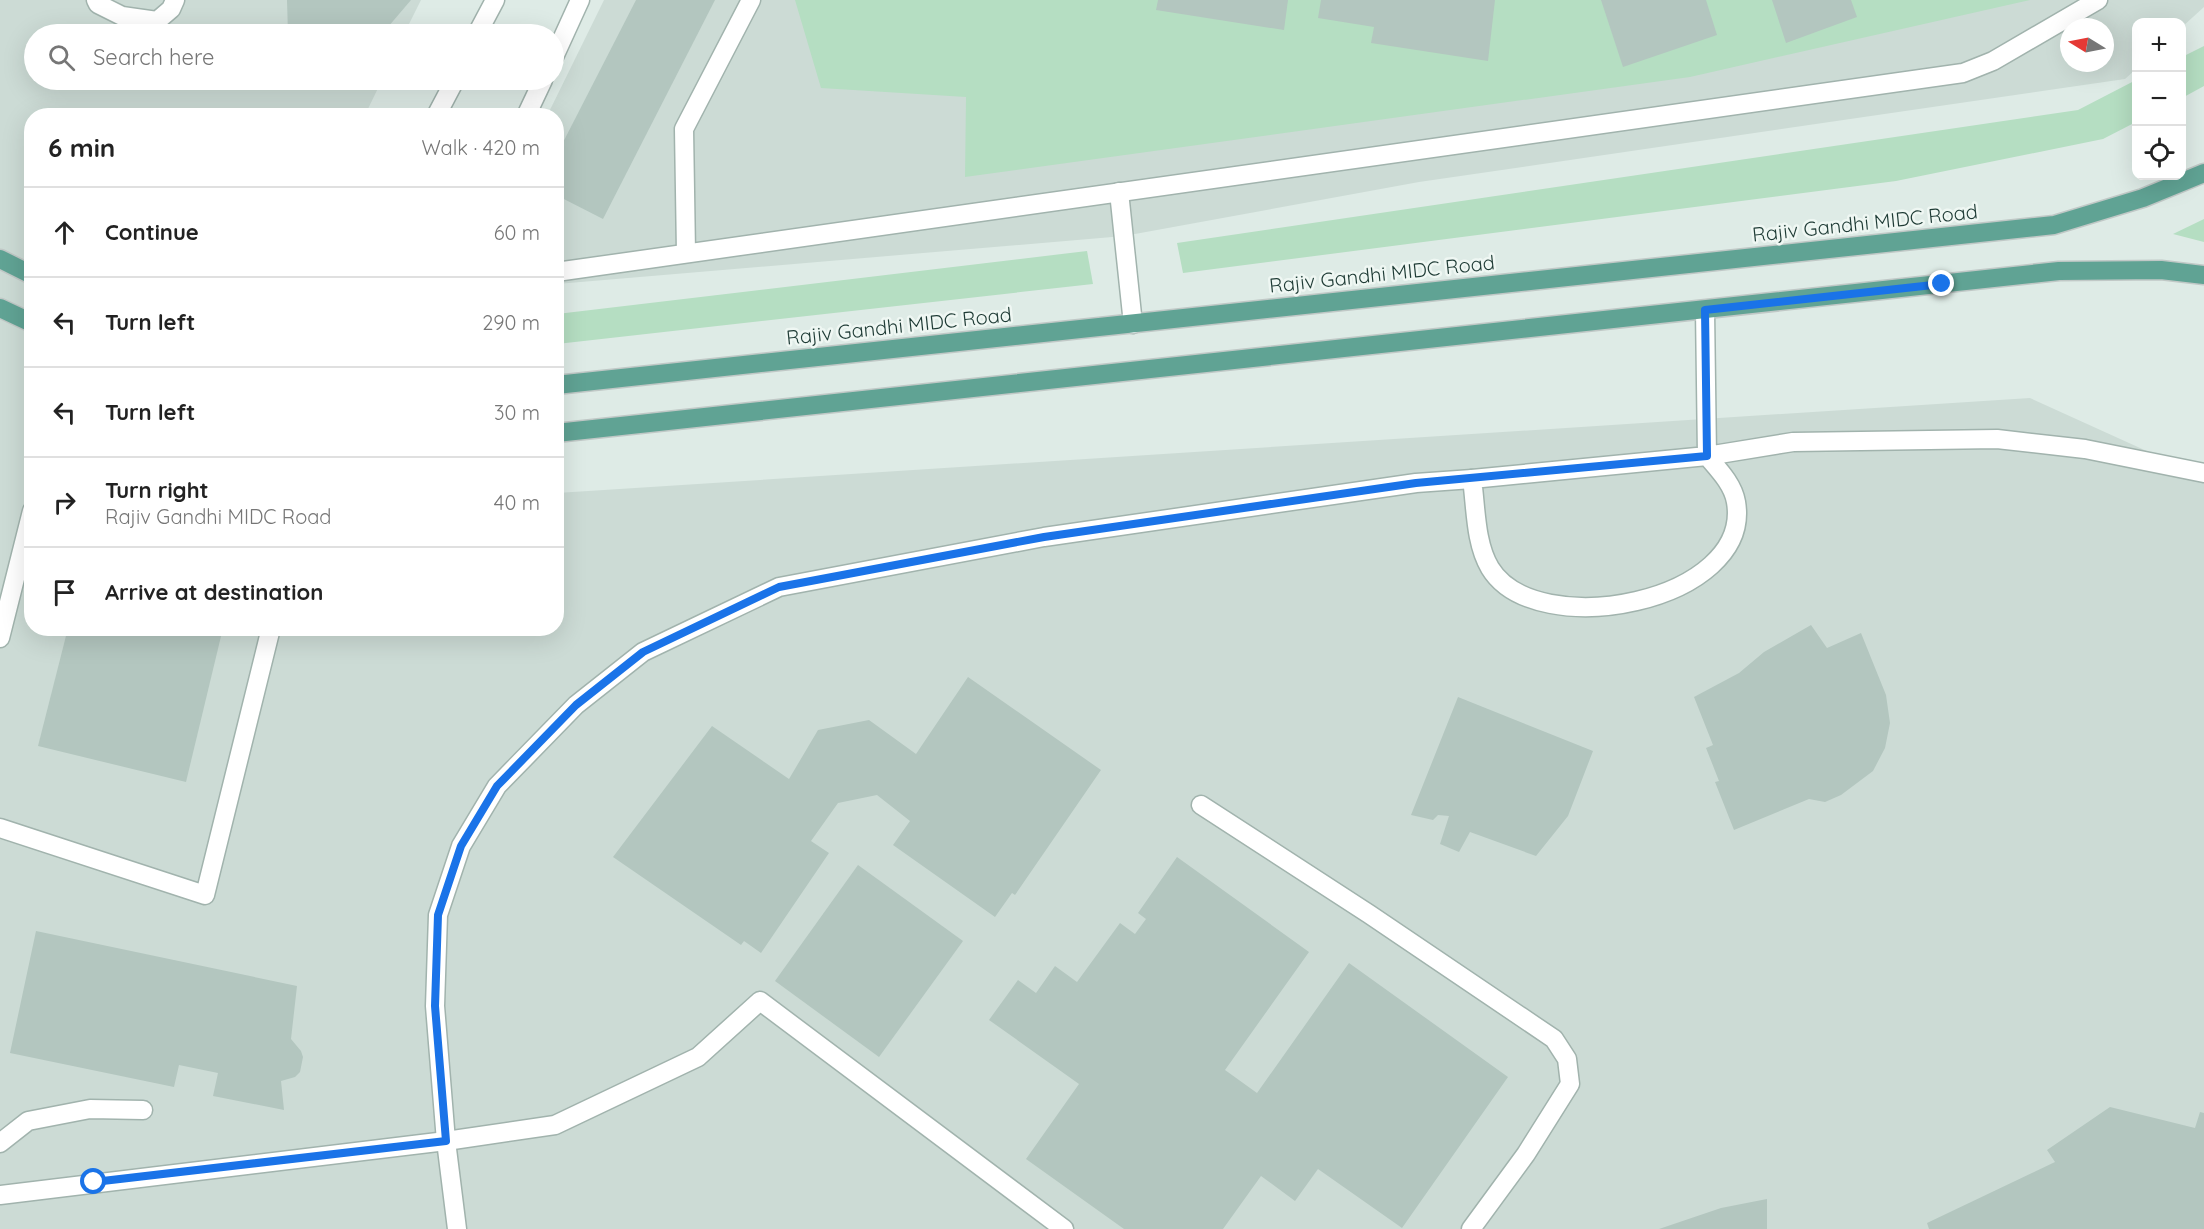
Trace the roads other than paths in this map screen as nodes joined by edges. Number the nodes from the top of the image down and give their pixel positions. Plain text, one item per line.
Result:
1 (96, 0) edge
2 (175, 0) edge
3 (495, 0) edge
4 (580, 0) edge
5 (751, 0) edge
6 (2098, 0) edge
7 (482, 24) edge
8 (564, 35) edge
9 (450, 90) edge
10 (538, 90) edge
11 (440, 108) edge
12 (530, 108) edge
13 (2204, 173) edge
14 (1119, 192) junction
15 (686, 253) junction
16 (0, 260) edge
17 (24, 271) edge
18 (564, 271) edge
19 (2204, 275) edge
20 (0, 308) edge
21 (1705, 310) junction
22 (24, 319) edge
23 (1133, 324) junction
24 (564, 384) edge
25 (564, 432) edge
26 (1707, 456) junction
27 (2204, 473) edge
28 (1472, 479) junction
29 (24, 543) edge
30 (270, 636) edge
31 (0, 638) edge
32 (1201, 805) dead end
33 (0, 828) edge
34 (143, 1110) dead end
35 (446, 1141) junction
36 (0, 1143) edge
37 (0, 1195) edge
38 (457, 1229) edge
39 (1064, 1229) edge
40 (1471, 1229) edge

1 - 2 lane
3 - 7 lane
4 - 8 lane
5 - 15 lane
6 - 14 lane
9 - 11 lane
10 - 12 lane
13 - 23 main road, Rajiv Gandhi MIDC Road
14 - 15 lane
14 - 23 lane
15 - 18 lane
16 - 17 main road
19 - 21 main road
20 - 22 main road
21 - 25 main road
21 - 26 lane
23 - 24 main road, Rajiv Gandhi MIDC Road
26 - 27 lane
26 - 28 lane
26 - 28 lane
28 - 35 lane
29 - 31 lane
30 - 33 lane
32 - 40 lane
34 - 36 lane
35 - 37 lane
35 - 38 lane
35 - 39 lane

